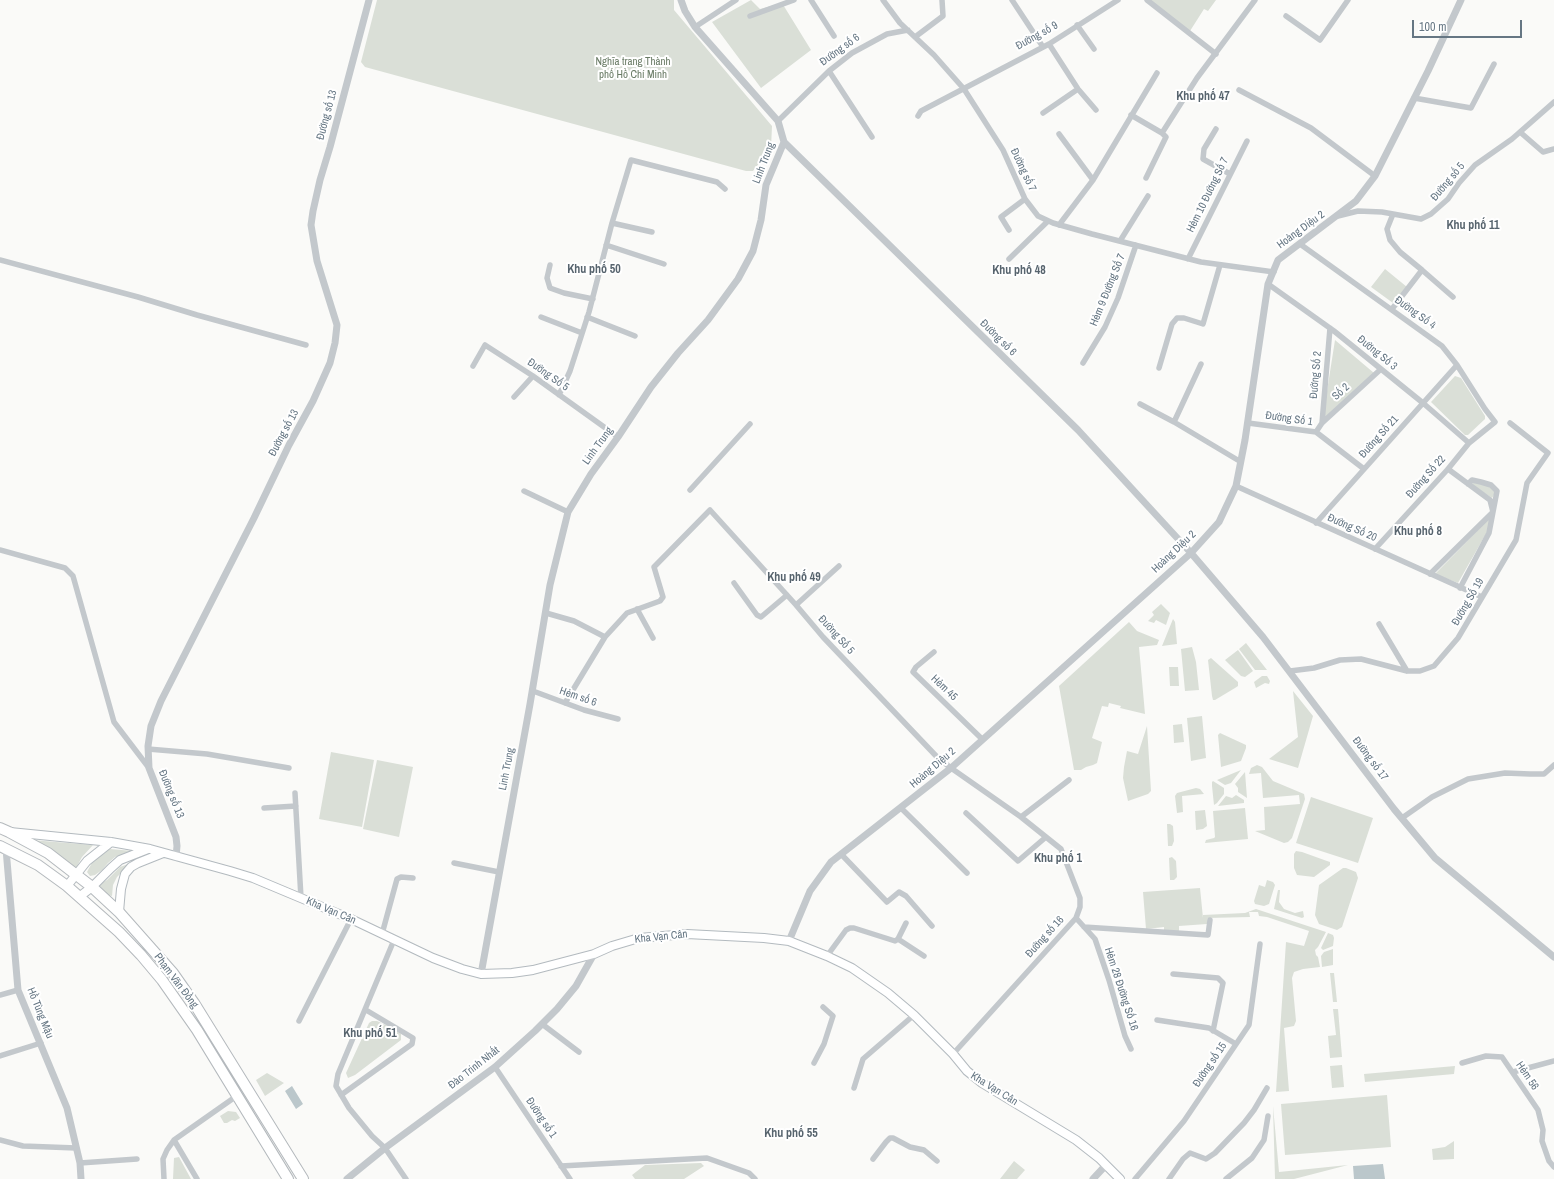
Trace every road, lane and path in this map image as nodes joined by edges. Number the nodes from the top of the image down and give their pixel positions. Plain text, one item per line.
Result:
1 (370, 0) edge
2 (681, 0) edge
3 (736, 0) edge
4 (794, 0) edge
5 (811, 0) edge
6 (883, 0) edge
7 (942, 0) edge
8 (1012, 0) edge
9 (1118, 0) edge
10 (1147, 0) edge
11 (1348, 0) edge
12 (1461, 0) edge
13 (1252, 1) edge
14 (750, 16) dead end
15 (1286, 16) dead end
16 (1077, 25) junction
17 (695, 27) junction
18 (908, 30) junction
19 (834, 36) dead end
20 (915, 37) junction
21 (1046, 46) junction
22 (1094, 49) dead end
23 (1216, 54) junction
24 (1494, 64) dead end
25 (829, 71) junction
26 (1157, 74) dead end
27 (964, 89) junction
28 (1078, 89) junction
29 (1239, 90) dead end
30 (1414, 98) junction
31 (1554, 102) edge
32 (1096, 110) dead end
33 (1043, 113) dead end
34 (1131, 115) junction
35 (918, 116) dead end
36 (778, 121) junction
37 (1216, 128) dead end
38 (1520, 132) junction
39 (1162, 133) junction
40 (1058, 134) dead end
41 (872, 137) dead end
42 (1247, 141) dead end
43 (784, 142) junction
44 (1554, 149) edge
45 (1230, 174) junction
46 (1375, 176) junction
47 (1146, 178) dead end
48 (1093, 180) junction
49 (725, 189) dead end
50 (1148, 196) dead end
51 (1025, 198) junction
52 (1392, 214) junction
53 (1338, 216) junction
54 (1048, 221) junction
55 (612, 223) junction
56 (1059, 225) junction
57 (1009, 230) dead end
58 (652, 232) dead end
59 (1120, 241) junction
60 (1300, 244) junction
61 (606, 245) junction
62 (1136, 245) junction
63 (1009, 259) dead end
64 (1188, 259) junction
65 (0, 260) edge
66 (664, 264) dead end
67 (550, 265) dead end
68 (1220, 265) junction
69 (1422, 270) junction
70 (1274, 272) junction
71 (1268, 284) junction
72 (1453, 297) dead end
73 (593, 299) junction
74 (1392, 309) junction
75 (541, 317) dead end
76 (588, 317) junction
77 (1330, 328) junction
78 (582, 333) junction
79 (635, 336) dead end
80 (306, 345) dead end
81 (1083, 363) dead end
82 (1202, 364) dead end
83 (1457, 365) junction
84 (473, 366) dead end
85 (1159, 368) dead end
86 (1381, 369) junction
87 (533, 376) junction
88 (559, 395) junction
89 (514, 397) dead end
90 (1424, 403) junction
91 (1140, 404) dead end
92 (1174, 422) junction
93 (1495, 422) joint
94 (1248, 423) junction
95 (1322, 423) junction
96 (1510, 423) dead end
97 (750, 424) dead end
98 (1316, 432) junction
99 (618, 437) junction
100 (1469, 443) junction
101 (1241, 462) junction
102 (1364, 469) junction
103 (1448, 469) junction
104 (1468, 484) junction
105 (1236, 486) junction
106 (690, 490) dead end
107 (524, 491) dead end
108 (568, 512) junction
109 (1493, 512) junction
110 (1316, 523) junction
111 (1375, 549) junction
112 (0, 550) edge
113 (1191, 553) junction
114 (839, 566) dead end
115 (1430, 574) junction
116 (734, 582) dead end
117 (1460, 588) junction
118 (787, 595) junction
119 (1482, 598) junction
120 (796, 605) junction
121 (637, 609) junction
122 (546, 613) junction
123 (1379, 624) dead end
124 (605, 637) junction
125 (653, 638) dead end
126 (934, 652) dead end
127 (1290, 671) junction
128 (1408, 671) junction
129 (533, 691) junction
130 (565, 703) junction
131 (618, 719) dead end
132 (982, 739) junction
133 (148, 749) junction
134 (1554, 766) edge
135 (149, 768) junction
136 (289, 768) dead end
137 (951, 768) junction
138 (1069, 780) dead end
139 (295, 793) dead end
140 (296, 806) junction
141 (264, 808) dead end
142 (901, 808) junction
143 (966, 813) dead end
144 (1021, 817) junction
145 (1402, 818) junction
146 (5, 830) edge
147 (1046, 837) junction
148 (111, 842) junction
149 (2, 848) edge
150 (150, 849) junction
151 (163, 853) junction
152 (841, 854) junction
153 (176, 857) junction
154 (454, 863) dead end
155 (500, 872) junction
156 (76, 873) junction
157 (967, 873) dead end
158 (413, 878) dead end
159 (67, 886) junction
160 (92, 887) junction
161 (79, 897) junction
162 (300, 898) junction
163 (119, 912) junction
164 (1076, 918) junction
165 (351, 919) junction
166 (1210, 920) dead end
167 (906, 923) dead end
168 (932, 926) dead end
169 (1084, 927) junction
170 (382, 934) junction
171 (898, 939) junction
172 (394, 940) junction
173 (789, 941) junction
174 (1260, 944) dead end
175 (594, 954) junction
176 (827, 956) junction
177 (924, 956) dead end
178 (1554, 957) edge
179 (481, 974) junction
180 (1173, 974) dead end
181 (18, 990) junction
182 (0, 995) edge
183 (823, 1007) dead end
184 (366, 1010) junction
185 (914, 1015) junction
186 (1157, 1020) dead end
187 (299, 1021) dead end
188 (542, 1024) junction
189 (1213, 1031) junction
190 (41, 1043) junction
191 (1236, 1044) junction
192 (1131, 1049) dead end
193 (579, 1052) dead end
194 (953, 1054) junction
195 (0, 1056) edge
196 (1554, 1061) edge
197 (814, 1062) dead end
198 (1462, 1063) dead end
199 (495, 1067) junction
200 (1513, 1072) junction
201 (854, 1088) dead end
202 (1267, 1088) dead end
203 (238, 1095) junction
204 (341, 1095) junction
205 (1268, 1116) dead end
206 (0, 1140) edge
207 (174, 1140) junction
208 (76, 1148) junction
209 (385, 1148) junction
210 (137, 1159) dead end
211 (873, 1159) dead end
212 (937, 1161) dead end
213 (80, 1163) junction
214 (1106, 1165) junction
215 (561, 1166) junction
216 (1554, 1167) edge
217 (81, 1179) edge
218 (164, 1179) edge
219 (197, 1179) edge
220 (288, 1179) edge
221 (303, 1179) edge
222 (347, 1179) edge
223 (406, 1179) edge
224 (570, 1179) edge
225 (756, 1179) edge
226 (1093, 1179) edge
227 (1120, 1179) edge
228 (1135, 1179) edge
229 (1169, 1179) edge
230 (1226, 1179) edge

1 - 133 street, Đường số 13
2 - 17 street, Linh Trung
3 - 17 street
4 - 14 street
5 - 19 street
6 - 18 street, Đường số 7
7 - 20 street
8 - 21 street
9 - 16 street, Đường số 9
10 - 23 street
11 - 15 street
12 - 30 street, Hoàng Diệu 2
13 - 23 street
16 - 21 street, Đường số 9
16 - 22 street
17 - 36 street, Linh Trung
18 - 20 street, Đường số 7
18 - 25 street, Đường số 6
20 - 27 street, Đường số 7
21 - 27 street, Đường số 9
21 - 28 street
23 - 39 street
24 - 30 street
25 - 36 street, Đường số 6
25 - 41 street
26 - 34 street
27 - 35 street, Đường số 9
27 - 51 street, Đường số 7
28 - 32 street
28 - 33 street
29 - 46 street
30 - 46 street, Hoàng Diệu 2
31 - 38 street, Đường số 5
34 - 39 street
34 - 48 street
36 - 43 street, Linh Trung
37 - 45 street
38 - 44 street
38 - 52 street, Đường số 5
39 - 47 street
40 - 48 street
42 - 45 street, Hẻm 10 Đường Số 7
43 - 99 street, Linh Trung
43 - 113 street, Đường số 6
45 - 64 street, Hẻm 10 Đường Số 7
46 - 53 street, Hoàng Diệu 2
48 - 56 street
49 - 55 street
50 - 59 street
51 - 54 street, Đường số 7
51 - 57 street
52 - 53 street, Đường số 5
52 - 69 street
53 - 60 street, Hoàng Diệu 2
54 - 56 street, Đường số 7
54 - 63 street
55 - 58 street
55 - 61 street
56 - 59 street, Đường số 7
59 - 62 street, Đường số 7
60 - 70 street, Hoàng Diệu 2
60 - 74 street, Đường Số 4
61 - 66 street
61 - 73 street
62 - 64 street, Đường số 7
62 - 81 street, Hẻm 9 Đường Số 7
64 - 68 street, Đường số 7
65 - 80 street
67 - 73 street
68 - 70 street, Đường số 7
68 - 85 street
69 - 72 street
69 - 74 street
70 - 71 street, Hoàng Diệu 2
71 - 77 street, Đường Số 3
71 - 94 street, Hoàng Diệu 2
73 - 76 street
74 - 83 street, Đường Số 4
75 - 78 street
76 - 78 street
76 - 79 street
77 - 86 street, Đường Số 3
77 - 95 street, Đường Số 2
78 - 88 street
82 - 92 street
83 - 90 street, Đường Số 21
83 - 93 street, Đường Số 4
84 - 87 street, Đường Số 5
86 - 90 street, Đường Số 3
86 - 95 street, Số 2
87 - 88 street, Đường Số 5
87 - 89 street
88 - 99 street, Đường Số 5
90 - 100 street, Đường Số 3
90 - 102 street, Đường Số 21
91 - 92 street
92 - 101 street
93 - 100 street, Đường Số 22
94 - 98 street, Đường Số 1
94 - 101 street, Hoàng Diệu 2
95 - 98 street, Số 2
96 - 119 street, Đường Số 19
97 - 106 street
98 - 102 street, Đường Số 1
99 - 108 street, Linh Trung
100 - 103 street, Đường Số 22
101 - 105 street, Hoàng Diệu 2
102 - 110 street, Đường Số 21
103 - 104 street
103 - 111 street, Đường Số 22
104 - 109 street
104 - 109 street
105 - 110 street, Đường Số 20
105 - 113 street, Hoàng Diệu 2
107 - 108 street
108 - 122 street, Linh Trung
109 - 115 street
109 - 117 street
110 - 111 street, Đường Số 20
111 - 115 street, Đường Số 20
112 - 135 street
113 - 127 street, Đường số 17
113 - 132 street, Hoàng Diệu 2
114 - 120 street
115 - 117 street, Đường Số 20
116 - 118 street
117 - 119 street, Đường Số 20
118 - 120 street, Đường Số 5
118 - 121 street, Đường Số 5
119 - 128 street, Đường Số 19
120 - 137 street, Đường Số 5
121 - 124 street
121 - 125 street
122 - 124 street
122 - 129 street, Linh Trung
123 - 128 street
124 - 130 street
126 - 132 street, Hẻm 45
127 - 128 street, Đường Số 19
127 - 145 street, Đường số 17
129 - 130 street, Hẻm số 6
129 - 155 street, Linh Trung
130 - 131 street, Hẻm số 6
132 - 137 street, Hoàng Diệu 2
133 - 135 street, Đường số 13
133 - 136 street
134 - 145 street
135 - 153 street, Đường số 13
137 - 142 street, Hoàng Diệu 2
137 - 144 street, Đường số 16
138 - 144 street
139 - 140 street
140 - 141 street
140 - 162 street
142 - 152 street, Hoàng Diệu 2
142 - 157 street
143 - 147 street
144 - 147 street, Đường số 16
145 - 178 street, Đường số 17
146 - 148 main road, Kha Vạn Cân
146 - 156 highway, Phạm Văn Đồng
147 - 164 street, Đường số 16
148 - 150 main road, Kha Vạn Cân
148 - 156 main road
149 - 159 highway, Phạm Văn Đồng
149 - 181 street, Hồ Tùng Mậu
150 - 151 main road, Kha Vạn Cân
150 - 160 main road
151 - 153 main road, Kha Vạn Cân
151 - 163 main road
152 - 168 street
152 - 173 street, Hoàng Diệu 2
153 - 162 main road, Kha Vạn Cân
154 - 155 street
155 - 179 street, Linh Trung
156 - 159 main road
156 - 160 highway, Phạm Văn Đồng
158 - 170 street
159 - 161 highway, Phạm Văn Đồng
160 - 161 main road
160 - 163 highway, Phạm Văn Đồng
161 - 203 highway, Phạm Văn Đồng
162 - 165 main road, Kha Vạn Cân
163 - 221 highway, Phạm Văn Đồng
164 - 169 street, Hẻm 28 Đường Số 16
164 - 194 street, Đường số 16
165 - 170 main road, Kha Vạn Cân
165 - 187 street
166 - 169 street
167 - 171 street
169 - 192 street, Hẻm 28 Đường Số 16
170 - 172 main road, Kha Vạn Cân
171 - 176 street
171 - 177 street
172 - 179 main road, Kha Vạn Cân
172 - 184 street
173 - 175 main road, Kha Vạn Cân
173 - 176 main road, Kha Vạn Cân
174 - 191 street, Đường số 15
175 - 179 main road, Kha Vạn Cân
175 - 188 street, Đào Trinh Nhất
176 - 185 main road, Kha Vạn Cân
180 - 189 street
181 - 182 street
181 - 190 street, Hồ Tùng Mậu
183 - 197 street
184 - 204 street
184 - 204 street
185 - 194 main road, Kha Vạn Cân
185 - 201 street
186 - 189 street
188 - 193 street
188 - 199 street, Đào Trinh Nhất
189 - 191 street
190 - 195 street
190 - 208 street, Hồ Tùng Mậu
191 - 228 street, Đường số 15
194 - 214 main road, Kha Vạn Cân
196 - 200 street
198 - 200 street, Hẻm 56
199 - 209 street, Đào Trinh Nhất
199 - 215 street, Đường số 1
200 - 216 street, Hẻm 56
202 - 229 street
203 - 207 street
203 - 220 highway, Phạm Văn Đồng
204 - 209 street
205 - 230 street
206 - 208 street
207 - 218 street
207 - 219 street
208 - 213 street, Hồ Tùng Mậu
209 - 222 street, Đào Trinh Nhất
209 - 223 street
210 - 213 street
211 - 212 street
213 - 217 street, Hồ Tùng Mậu
214 - 226 street
214 - 227 main road, Kha Vạn Cân
215 - 224 street, Đường số 1
215 - 225 street

